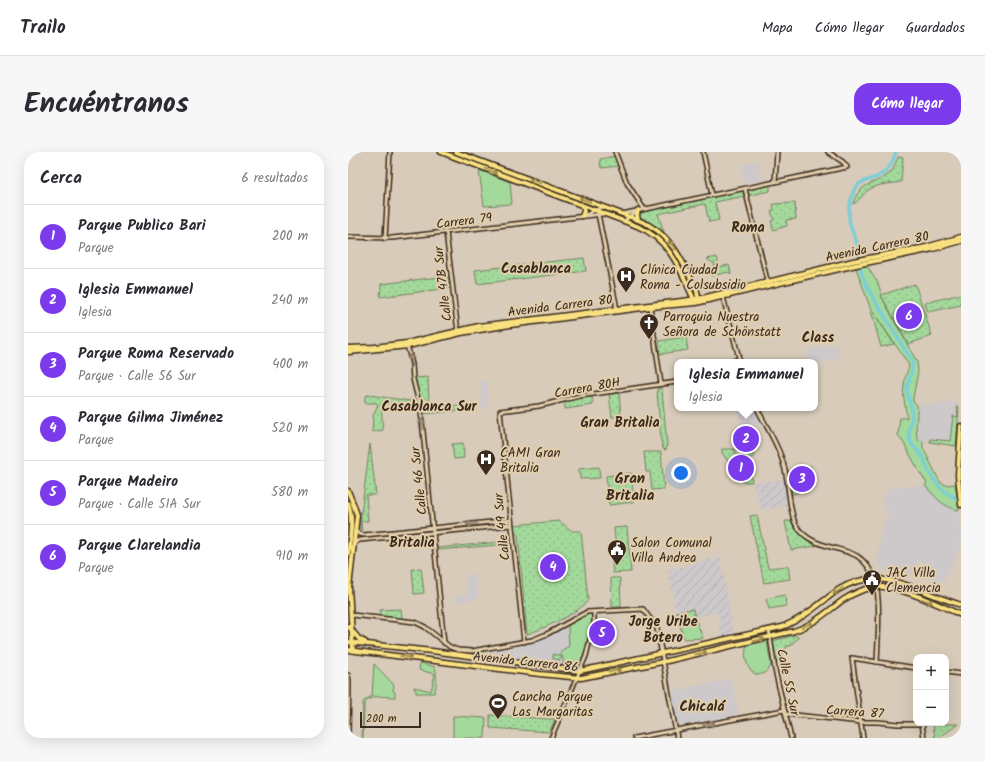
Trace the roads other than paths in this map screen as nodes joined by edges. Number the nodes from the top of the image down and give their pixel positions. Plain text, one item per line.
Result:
1 (390, 152) edge
2 (441, 152) edge
3 (456, 152) edge
4 (615, 152) edge
5 (703, 152) edge
6 (776, 152) edge
7 (828, 152) edge
8 (775, 182) junction
9 (745, 189) junction
10 (712, 196) junction
11 (583, 206) junction
12 (603, 207) junction
13 (644, 209) junction
14 (638, 210) junction
15 (597, 212) junction
16 (606, 214) junction
17 (621, 214) junction
18 (582, 216) junction
19 (631, 217) junction
20 (638, 220) junction
21 (600, 221) junction
22 (624, 221) junction
23 (446, 232) junction
24 (961, 236) edge
25 (348, 237) edge
26 (385, 238) junction
27 (961, 243) edge
28 (864, 261) junction
29 (768, 284) junction
30 (697, 291) junction
31 (723, 297) junction
32 (704, 298) junction
33 (696, 301) junction
34 (649, 306) junction
35 (616, 310) junction
36 (458, 332) junction
37 (407, 344) junction
38 (348, 348) edge
39 (348, 352) edge
40 (739, 359) edge
41 (674, 382) edge
42 (661, 384) junction
43 (500, 410) joint
44 (758, 411) edge
45 (961, 426) edge
46 (348, 491) edge
47 (348, 503) edge
48 (961, 505) edge
49 (511, 520) junction
50 (350, 525) edge
51 (511, 525) junction
52 (432, 529) junction
53 (356, 531) junction
54 (433, 533) junction
55 (350, 537) junction
56 (355, 542) junction
57 (348, 551) edge
58 (348, 554) edge
59 (874, 578) junction
60 (877, 587) junction
61 (349, 602) edge
62 (961, 605) edge
63 (594, 612) junction
64 (352, 615) dead end
65 (960, 615) edge
66 (348, 626) edge
67 (352, 630) junction
68 (769, 630) junction
69 (770, 637) junction
70 (350, 642) edge
71 (524, 642) junction
72 (371, 643) junction
73 (444, 643) junction
74 (348, 650) edge
75 (353, 650) junction
76 (661, 654) junction
77 (663, 662) junction
78 (877, 662) junction
79 (913, 668) edge
80 (580, 671) junction
81 (949, 672) edge
82 (961, 674) edge
83 (348, 675) edge
84 (577, 678) junction
85 (349, 692) junction
86 (348, 703) edge
87 (784, 710) junction
88 (786, 714) junction
89 (861, 722) junction
90 (913, 723) edge
91 (922, 726) edge
92 (676, 730) junction
93 (348, 738) edge
94 (551, 738) edge
95 (634, 738) edge
96 (677, 738) edge
97 (791, 738) edge
98 (863, 738) edge
99 (924, 738) edge

1 - 26 street
2 -> 11 main road
12 -> 3 main road
4 - 13 street
5 - 10 street
6 - 8 street
7 - 8 street
8 - 9 street
9 - 10 street
9 - 29 street
10 - 13 street
11 - 15 main road
11 - 18 main road
12 - 15 street, Carrera 79
12 - 17 main road
13 - 14 street
14 - 17 street
14 - 19 street
14 - 20 main road
15 - 16 main road
15 - 18 street, Carrera 79
15 - 21 street
16 - 21 street
16 - 22 main road
17 - 19 main road
18 - 23 street, Carrera 79
19 - 20 main road
19 - 22 street
30 -> 20 main road
21 - 35 street
22 - 33 main road
23 - 26 street, Carrera 79
23 - 36 street, Calle 47B Sur
24 - 28 main road, Avenida Carrera 80
25 - 26 street, Carrera 79
27 - 28 main road, Avenida Carrera 80
28 - 29 main road, Avenida Carrera 80
29 - 31 main road, Avenida Carrera 80
29 - 32 main road, Avenida Carrera 80
30 - 32 main road
30 - 33 main road
31 - 33 main road, Avenida Carrera 80
31 - 40 street
32 - 33 main road, Avenida Carrera 80
33 - 34 main road, Avenida Carrera 80
34 - 35 main road, Avenida Carrera 80
34 - 42 street
35 - 36 main road, Avenida Carrera 80
36 - 37 main road, Avenida Carrera 80
37 - 38 main road, Avenida Carrera 80
37 - 39 main road, Avenida Carrera 80
52 -> 37 street, Calle 46 Sur
41 - 42 street, Carrera 80H
42 - 43 street, Carrera 80H
43 - 49 street, Calle 49 Sur
44 - 59 street
45 - 48 main road
46 - 53 main road
47 - 50 main road
49 - 51 street, Calle 49 Sur
49 -> 52 street
50 - 55 main road
51 - 54 street
51 - 71 street, Calle 49 Sur
52 - 53 street
52 - 54 street, Calle 46 Sur
53 - 56 main road
54 - 56 street
54 - 73 street, Calle 46 Sur
55 - 56 main road
55 - 57 main road
56 - 57 street
56 - 61 main road
57 - 58 main road
59 - 60 street
59 - 62 main road
59 -> 68 main road, Avenida Carrera 86
60 -> 65 main road
69 -> 60 main road, Avenida Carrera 86
60 - 78 street
61 - 67 main road
63 - 71 street
63 - 76 street
63 - 80 street
64 - 73 street
66 - 67 main road
67 - 70 main road
67 - 72 main road
68 - 69 street, Calle 55 Sur
68 - 76 main road, Avenida Carrera 86
77 -> 69 main road, Avenida Carrera 86
69 - 87 street, Calle 55 Sur
70 - 72 main road, Avenida Carrera 86
70 - 75 main road
71 - 73 street
72 - 80 main road, Avenida Carrera 86
74 - 75 main road, Avenida Carrera 86
75 -> 84 main road, Avenida Carrera 86
76 - 77 street
76 - 80 main road, Avenida Carrera 86
84 -> 77 main road, Avenida Carrera 86
77 - 92 street
78 - 79 street
78 - 89 street
80 - 84 street
81 - 82 street
83 - 85 street
84 - 94 street
85 - 86 street
85 - 93 street
87 - 88 street, Calle 55 Sur
92 -> 87 street
88 - 89 street, Carrera 87
88 - 97 street, Calle 55 Sur
89 - 90 street, Carrera 87
89 - 98 street
91 - 99 street
92 - 95 street
92 - 96 street

